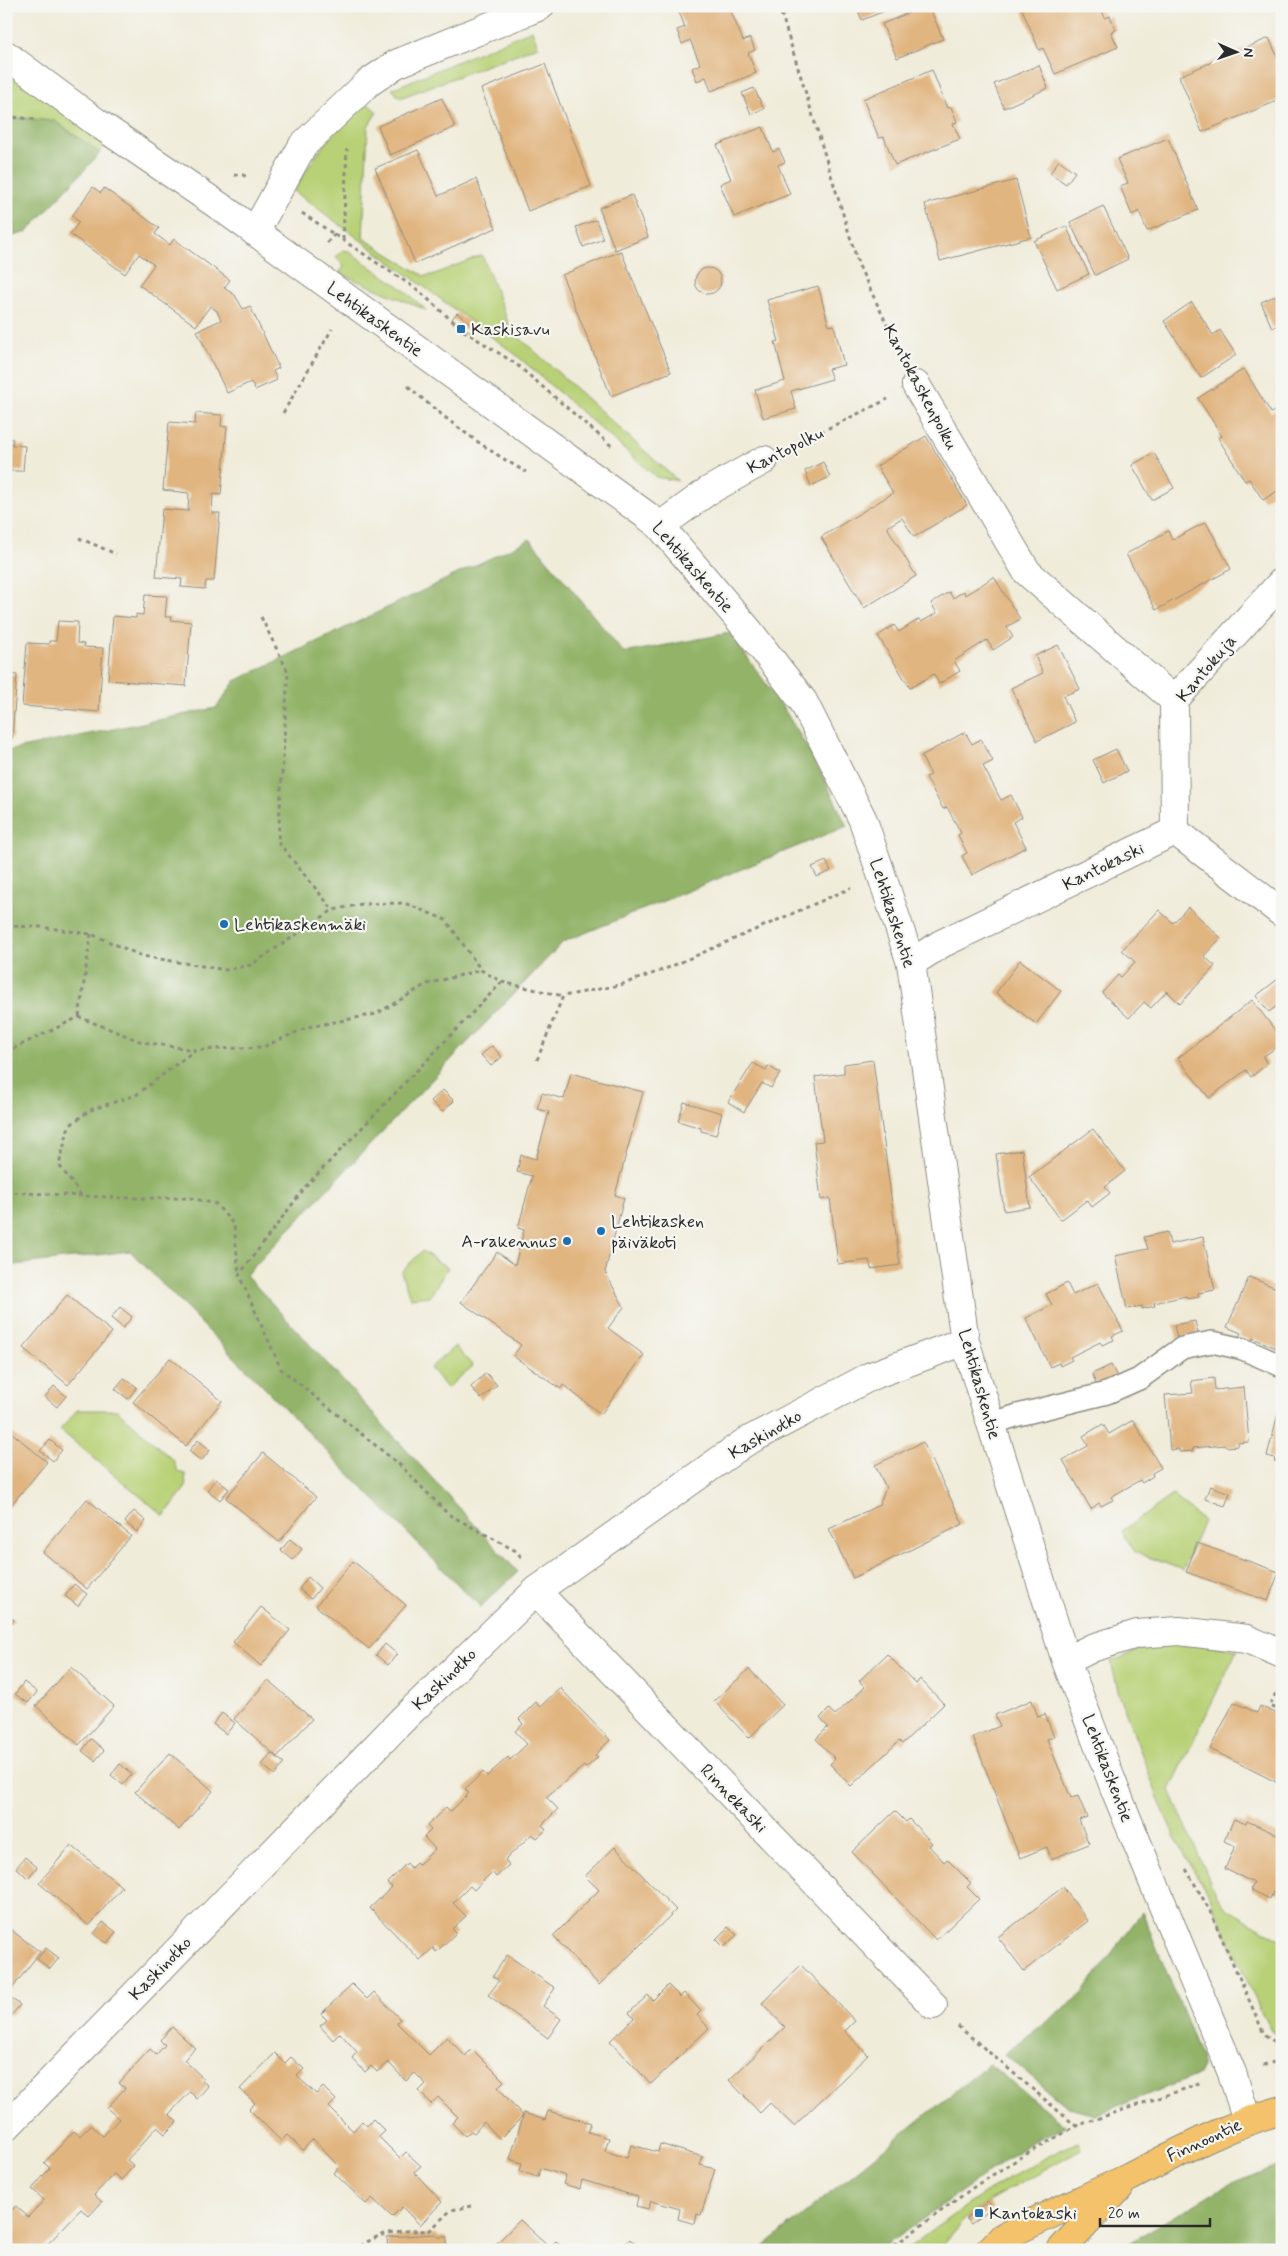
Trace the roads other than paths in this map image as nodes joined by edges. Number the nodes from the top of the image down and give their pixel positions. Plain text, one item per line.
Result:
1 (540, 6) edge
2 (6, 55) edge
3 (255, 232) junction
4 (916, 385) road end
5 (764, 460) road end
6 (660, 526) junction
7 (1282, 582) edge
8 (1174, 700) junction
9 (1175, 830) junction
10 (1282, 913) edge
11 (911, 963) junction
12 (964, 1341) junction
13 (1282, 1366) edge
14 (991, 1424) junction
15 (536, 1591) junction
16 (1282, 1654) edge
17 (1066, 1661) junction
18 (933, 2005) road end
19 (1282, 2110) edge
20 (9, 2120) edge
21 (1247, 2120) junction
22 (1128, 2177) junction
23 (990, 2250) edge
24 (1061, 2250) edge

1 - 3 street
2 - 3 street, Lehtikaskentie
3 - 6 street, Lehtikaskentie
4 - 8 street, Kantokaskenpolku
5 - 6 street, Kantopolku
6 - 11 street, Lehtikaskentie
7 - 8 street, Kantokuja
8 - 9 street, Kantokuja
9 - 10 street
9 - 11 street, Kantokaski
11 - 12 street, Lehtikaskentie
12 - 14 street, Lehtikaskentie
12 - 15 street, Kaskinotko
13 - 14 lane
14 - 17 street, Lehtikaskentie
15 - 18 street, Rinnekaski
15 - 20 street, Kaskinotko
16 - 17 street
17 - 21 street, Lehtikaskentie
19 - 21 main road, Finnoontie
21 - 22 main road, Finnoontie
22 - 23 main road, Finnoontie
22 - 24 main road, Finnoontie

